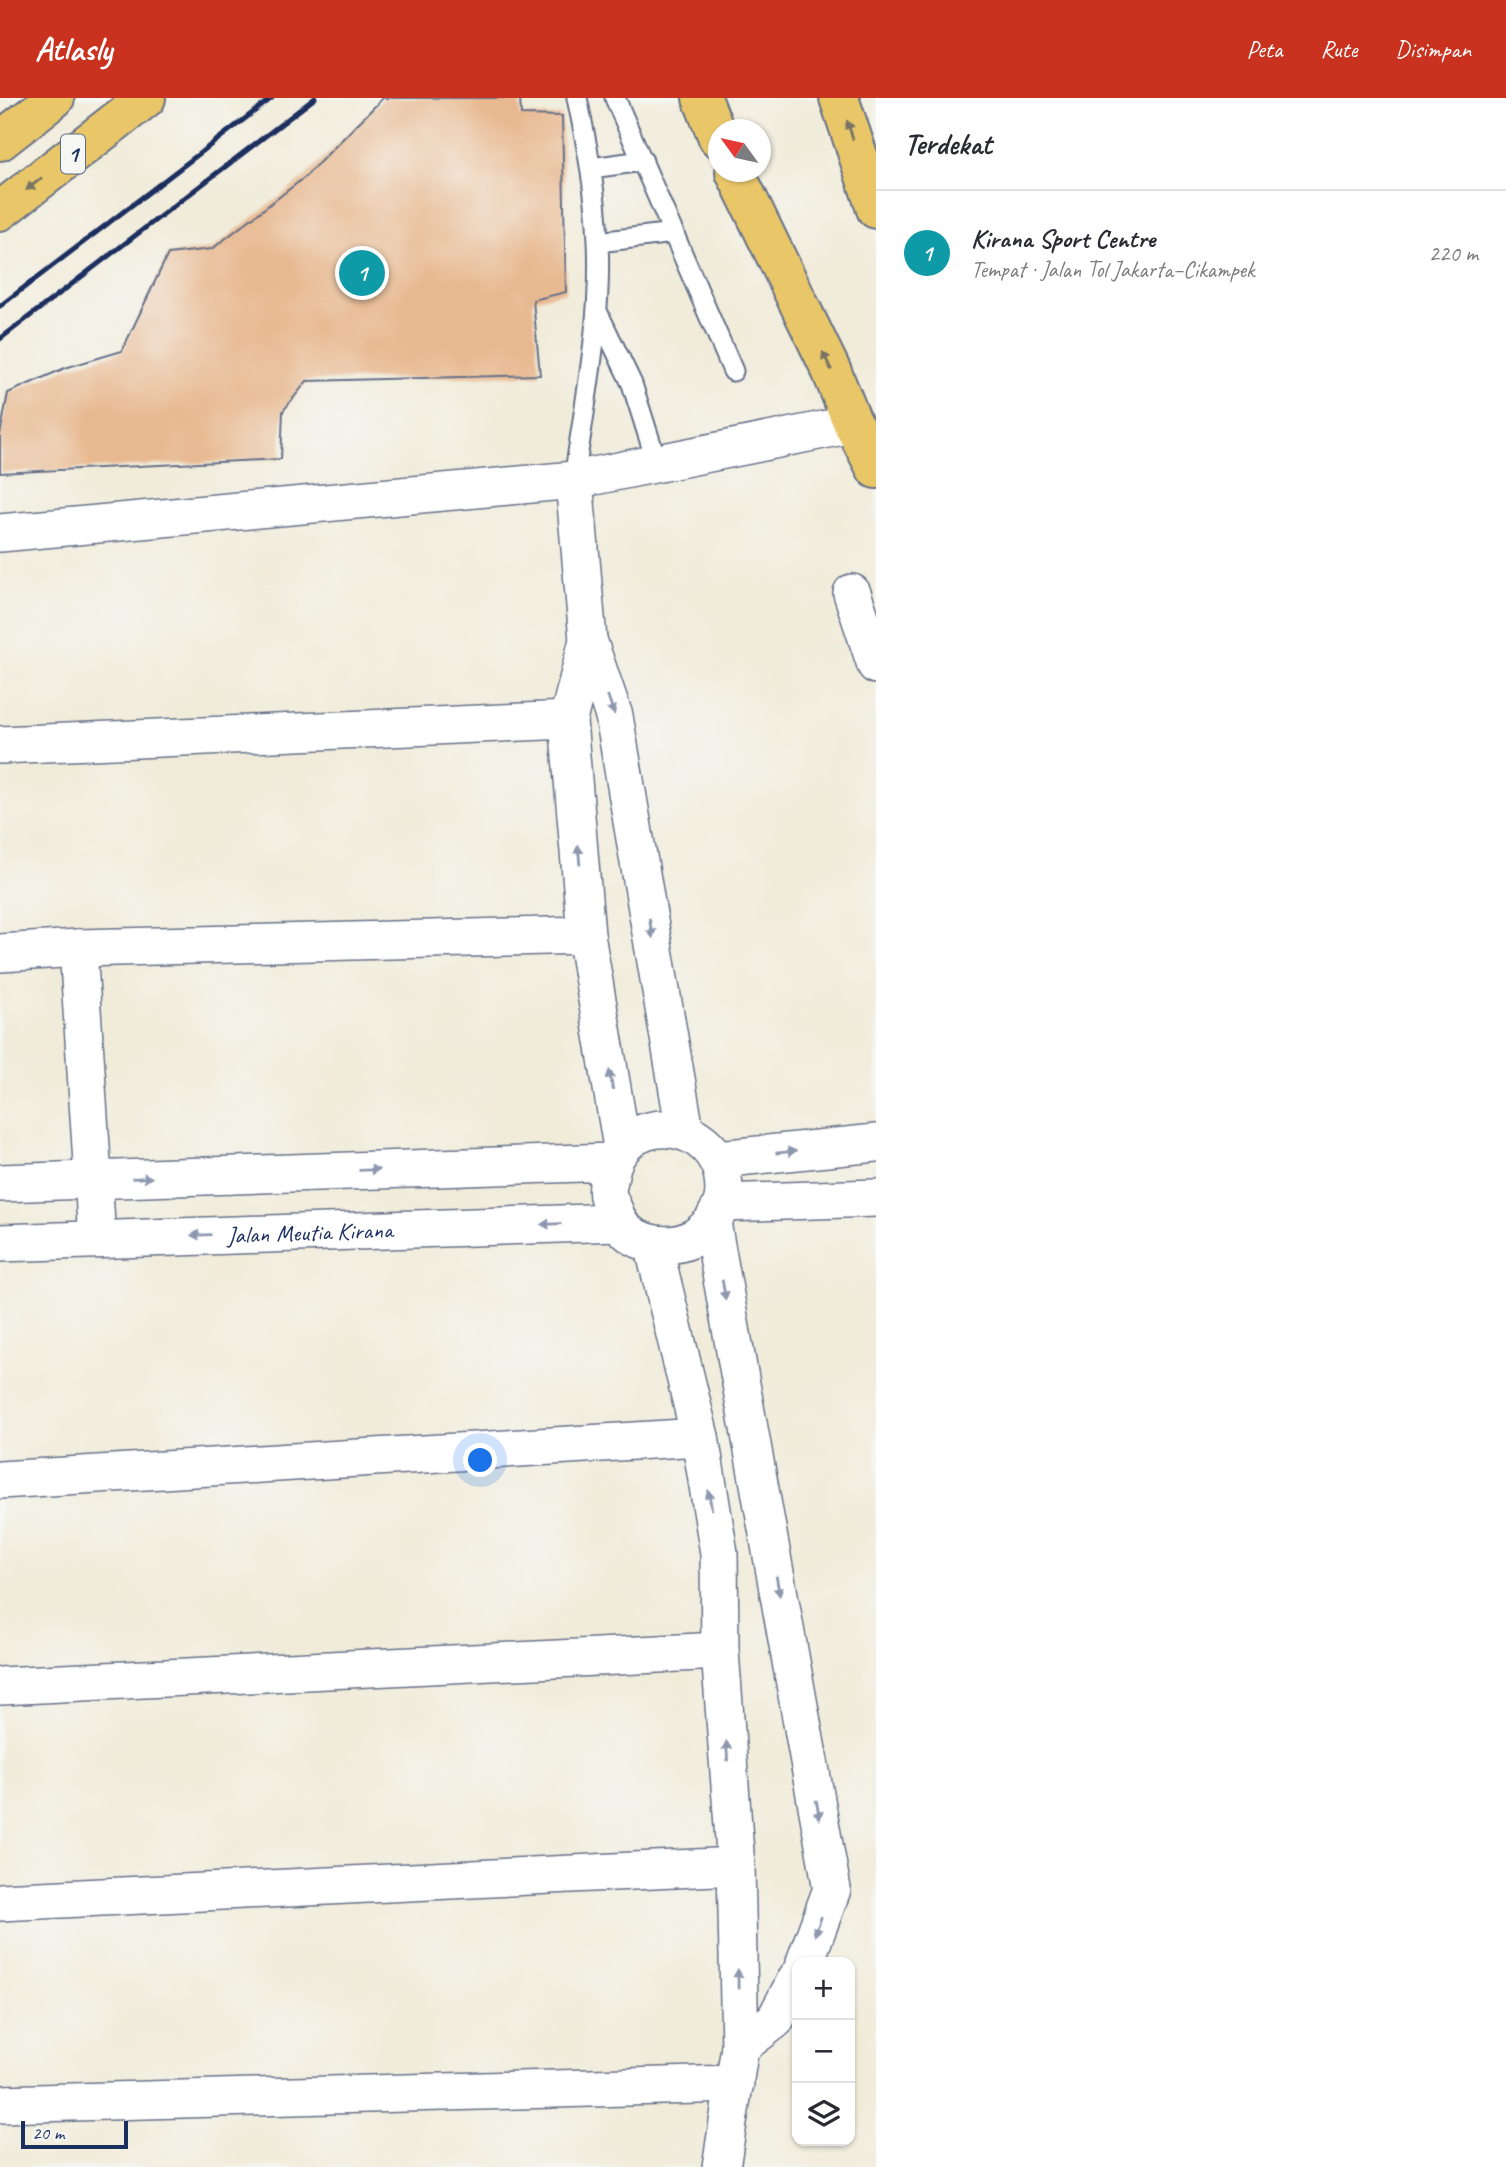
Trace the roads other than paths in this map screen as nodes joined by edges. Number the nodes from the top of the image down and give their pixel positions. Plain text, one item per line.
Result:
1 (55, 98) edge
2 (146, 98) edge
3 (578, 98) edge
4 (615, 98) edge
5 (702, 98) edge
6 (839, 98) edge
7 (711, 119) edge
8 (0, 141) edge
9 (643, 160) junction
10 (591, 168) junction
11 (740, 182) edge
12 (876, 209) edge
13 (0, 211) edge
14 (674, 233) junction
15 (598, 242) junction
16 (597, 310) junction
17 (733, 371) dead end
18 (853, 424) junction
19 (657, 463) junction
20 (876, 469) edge
21 (574, 480) junction
22 (0, 533) edge
23 (852, 593) dead end
24 (589, 640) junction
25 (876, 666) edge
26 (568, 720) junction
27 (0, 745) edge
28 (586, 935) junction
29 (78, 947) junction
30 (0, 953) edge
31 (685, 1131) junction
32 (876, 1143) edge
33 (617, 1155) junction
34 (718, 1159) junction
35 (93, 1179) junction
36 (0, 1183) edge
37 (876, 1198) edge
38 (717, 1213) junction
39 (619, 1222) junction
40 (97, 1239) junction
41 (0, 1242) edge
42 (653, 1244) junction
43 (699, 1437) junction
44 (0, 1480) edge
45 (771, 1543) junction
46 (719, 1553) junction
47 (720, 1651) junction
48 (0, 1686) edge
49 (736, 1866) junction
50 (0, 1902) edge
51 (807, 1957) edge
52 (792, 1988) edge
53 (740, 2047) junction
54 (735, 2084) junction
55 (0, 2104) edge
56 (721, 2167) edge

1 - 8 highway, 1
2 -> 13 highway, 1
3 - 10 lane
4 - 9 lane
5 - 7 highway
12 -> 6 highway
9 - 10 lane
9 - 14 lane
10 - 15 lane
18 -> 11 highway
14 - 15 lane
14 - 17 lane
15 - 16 lane
16 - 19 lane
16 - 21 lane
18 - 19 street
18 - 20 highway
19 - 21 street
21 - 22 street
21 - 24 street
23 - 25 street
24 - 26 street
24 -> 31 street
26 - 27 street
28 -> 26 street
28 - 29 street
33 -> 28 street
29 - 30 street
29 - 35 street
31 - 33 street
31 - 34 street
34 -> 32 street
35 -> 33 street
33 - 39 street
34 - 38 street
35 - 36 street
35 - 40 street
37 - 38 street
38 - 42 street
38 -> 45 street
39 -> 40 street, Jalan Meutia Kirana
39 - 42 street
40 - 41 street, Jalan Meutia Kirana
42 - 43 street
43 - 44 street
46 -> 43 street
45 - 46 street
45 -> 51 street
46 - 47 street
47 - 48 street
49 -> 47 street
49 - 50 street
53 -> 49 street
52 - 53 street
53 - 54 street
54 - 55 street
54 - 56 street

